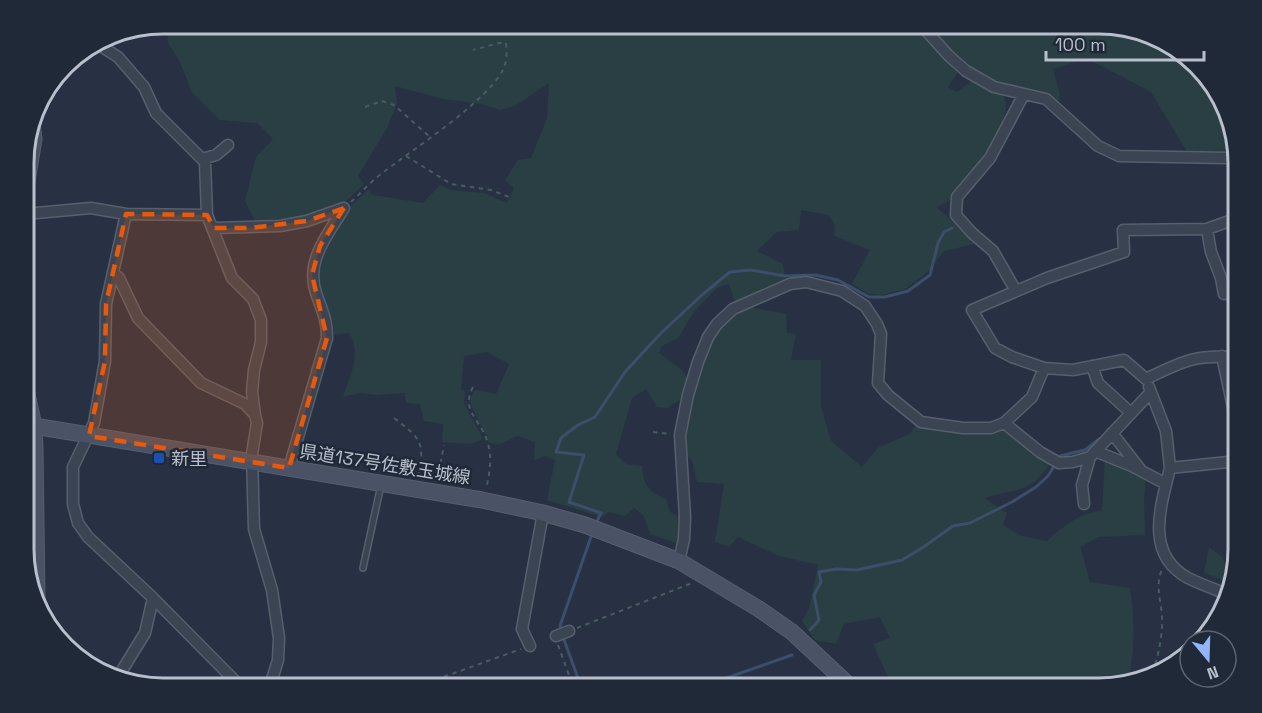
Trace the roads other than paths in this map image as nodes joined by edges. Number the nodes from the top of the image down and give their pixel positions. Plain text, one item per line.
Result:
1 (929, 34) edge
2 (104, 49) edge
3 (1024, 94) junction
4 (228, 145) dead end
5 (1227, 158) edge
6 (202, 159) junction
7 (34, 213) edge
8 (126, 214) junction
9 (207, 215) junction
10 (1227, 222) edge
11 (214, 228) junction
12 (1207, 229) junction
13 (112, 272) junction
14 (1016, 291) junction
15 (1227, 291) edge
16 (1222, 356) junction
17 (1227, 357) edge
18 (1092, 366) junction
19 (1044, 368) junction
20 (1146, 379) junction
21 (1227, 379) edge
22 (1151, 392) junction
23 (1128, 410) junction
24 (255, 415) junction
25 (1004, 423) junction
26 (34, 426) edge
27 (1112, 433) junction
28 (89, 436) junction
29 (1092, 454) junction
30 (252, 462) junction
31 (1227, 462) edge
32 (289, 468) junction
33 (1170, 468) junction
34 (1142, 471) junction
35 (381, 483) junction
36 (1166, 484) junction
37 (1084, 504) dead end
38 (543, 513) junction
39 (679, 561) junction
40 (363, 567) dead end
41 (1220, 591) edge
42 (153, 598) junction
43 (569, 631) road end
44 (556, 636) road end
45 (530, 646) road end
46 (121, 671) edge
47 (232, 678) edge
48 (272, 678) edge
49 (841, 678) edge

1 - 3 street
2 - 6 street
3 - 5 street
3 - 14 street
4 - 6 street
6 - 9 street
7 - 8 street
8 - 9 street
8 - 13 street
9 - 11 street
10 - 12 street
11 - 24 street
11 - 32 street
12 - 14 street
12 - 15 street
13 - 24 street
13 - 28 street
14 - 19 street
16 - 17 street
16 - 20 street
16 - 21 street
18 - 19 street
18 - 20 street
18 - 23 street
19 - 25 street
20 - 22 street
22 - 23 street
22 - 33 street
23 - 27 street
24 - 30 street
25 - 29 street
25 - 39 street
26 - 28 main road, 県道137号佐敷玉城線
27 - 29 street
27 - 34 street
28 - 30 main road, 県道137号佐敷玉城線
28 - 42 street
29 - 34 street
29 - 37 street
30 - 32 main road, 県道137号佐敷玉城線
30 - 48 street
31 - 33 street
32 - 35 main road, 県道137号佐敷玉城線
33 - 36 street
34 - 36 street
35 - 38 main road, 県道137号佐敷玉城線
35 - 40 lane
36 - 41 street
38 - 39 main road, 県道137号佐敷玉城線
38 - 45 street
39 - 49 main road, 県道137号佐敷玉城線
42 - 46 street
42 - 47 street
43 - 44 street

